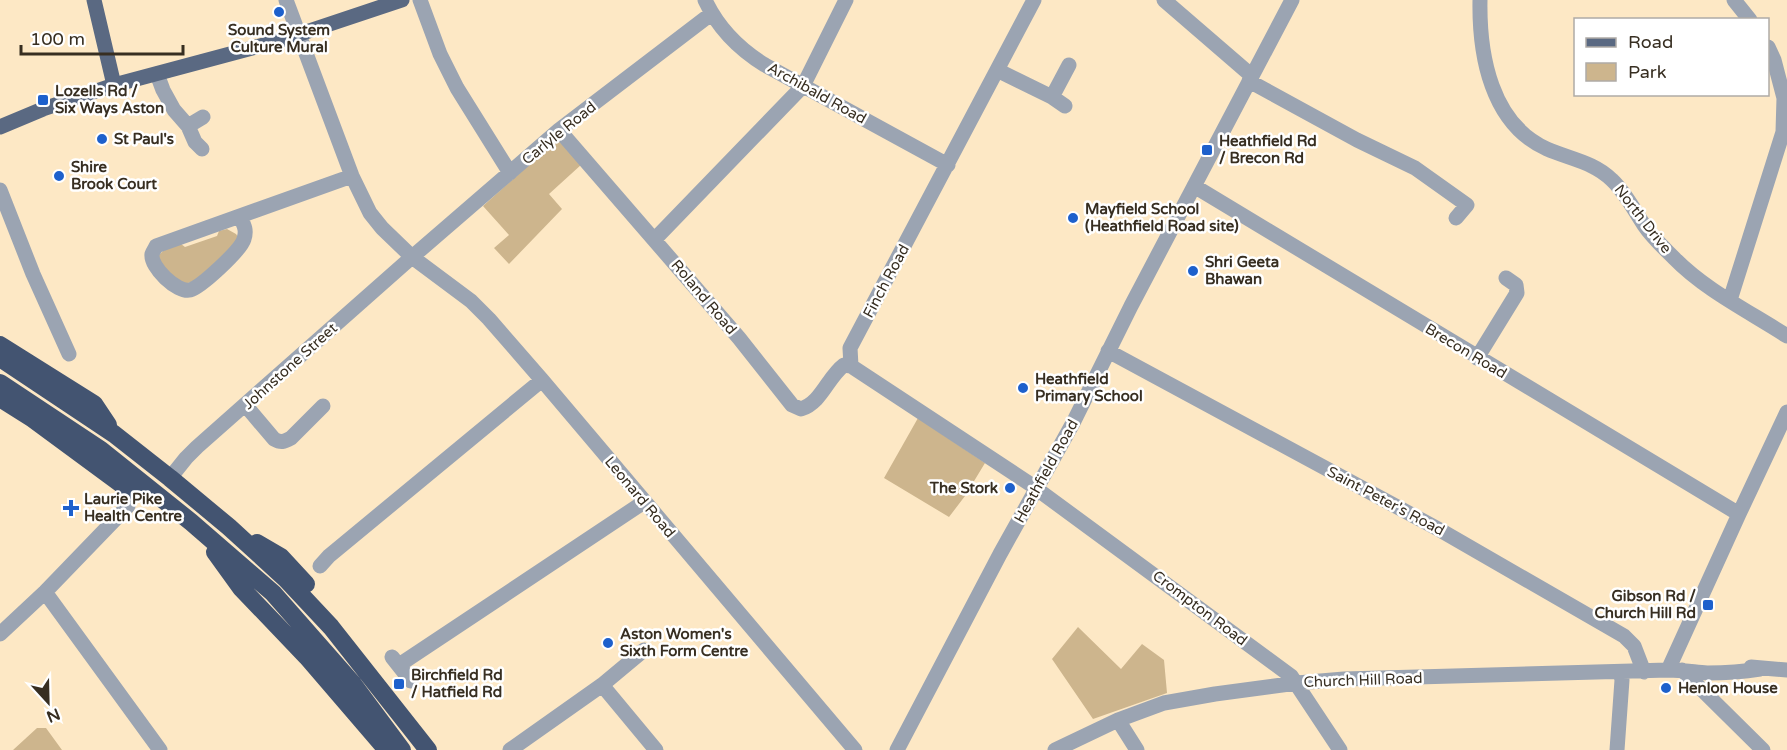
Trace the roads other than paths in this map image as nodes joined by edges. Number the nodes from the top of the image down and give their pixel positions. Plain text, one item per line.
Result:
1 (94, 0) edge
2 (286, 0) edge
3 (402, 0) edge
4 (420, 0) edge
5 (705, 0) edge
6 (846, 0) edge
7 (1034, 0) edge
8 (1164, 0) edge
9 (1292, 0) edge
10 (1480, 0) edge
11 (1734, 0) edge
12 (711, 15) junction
13 (1748, 18) edge
14 (300, 34) junction
15 (1769, 51) edge
16 (1069, 65) dead end
17 (997, 70) junction
18 (157, 74) junction
19 (1250, 79) junction
20 (114, 85) junction
21 (803, 86) junction
22 (1052, 97) junction
23 (1065, 106) dead end
24 (203, 117) dead end
25 (188, 126) junction
26 (0, 127) edge
27 (559, 130) junction
28 (1358, 140) junction
29 (202, 149) dead end
30 (1349, 153) dead end
31 (948, 165) junction
32 (510, 173) junction
33 (352, 176) junction
34 (1194, 186) junction
35 (0, 190) edge
36 (240, 217) junction
37 (1456, 218) dead end
38 (655, 239) junction
39 (412, 257) junction
40 (1506, 278) dead end
41 (1730, 300) junction
42 (1787, 336) edge
43 (0, 345) edge
44 (1108, 351) junction
45 (69, 354) dead end
46 (0, 358) edge
47 (1477, 358) junction
48 (851, 366) junction
49 (542, 380) junction
50 (0, 383) edge
51 (0, 398) edge
52 (246, 406) junction
53 (323, 406) dead end
54 (1787, 412) edge
55 (114, 434) junction
56 (170, 478) junction
57 (1037, 489) junction
58 (166, 502) junction
59 (644, 502) junction
60 (128, 506) dead end
61 (1739, 514) junction
62 (191, 522) junction
63 (229, 527) junction
64 (320, 566) dead end
65 (45, 591) junction
66 (0, 634) edge
67 (644, 651) dead end
68 (1675, 670) junction
69 (1787, 670) edge
70 (1620, 672) junction
71 (1644, 672) junction
72 (411, 681) dead end
73 (1297, 683) junction
74 (602, 685) junction
75 (1118, 720) junction
76 (160, 750) edge
77 (387, 750) edge
78 (402, 750) edge
79 (428, 750) edge
80 (439, 750) edge
81 (510, 750) edge
82 (656, 750) edge
83 (855, 750) edge
84 (897, 750) edge
85 (1055, 750) edge
86 (1137, 750) edge
87 (1340, 750) edge
88 (1617, 750) edge
89 (1763, 750) edge

1 - 20 main road
2 - 14 street, Leonard Road
3 - 14 main road
4 - 32 street
5 - 12 street, Archibald Road
6 - 21 street
7 - 17 street, Finch Road
8 - 19 street
9 - 19 street, Heathfield Road
10 - 41 street, North Drive
11 - 13 street
12 - 21 street, Archibald Road
12 - 27 street, Carlyle Road
14 - 18 main road
14 - 33 street, Leonard Road
15 - 41 street
16 - 22 street
17 - 22 street
17 - 31 street, Finch Road
18 - 20 main road
18 - 25 street
19 - 28 street
19 - 34 street, Heathfield Road
20 - 26 main road
21 - 31 street, Archibald Road
21 - 38 street
22 - 23 street
24 - 25 street
25 - 29 street
27 - 32 street, Carlyle Road
27 - 38 street, Roland Road
28 - 30 street
28 - 37 street
31 - 48 street, Finch Road
32 - 39 street, Carlyle Road
33 - 36 street
33 - 39 street, Leonard Road
34 - 44 street, Heathfield Road
34 - 47 street, Brecon Road
35 - 45 street
36 - 36 street
38 - 48 street, Roland Road
39 - 49 street, Leonard Road
39 - 52 street, Johnstone Street
40 - 47 street
41 - 42 street, North Drive
43 - 55 highway
44 - 57 street, Heathfield Road
44 - 71 street, Saint Peter's Road
46 - 55 highway
47 - 61 street, Brecon Road
48 - 57 street
49 - 59 street, Leonard Road
49 - 64 street
50 - 58 highway
51 - 58 highway
52 - 53 street
52 - 56 street, Johnstone Street
54 - 61 street
55 - 56 highway
56 - 63 highway
57 - 73 street, Crompton Road
57 - 84 street, Heathfield Road
58 - 62 highway
59 - 72 street
59 - 83 street, Leonard Road
60 - 65 street
61 - 68 street
62 - 77 highway
62 - 78 highway
63 - 79 highway
63 - 80 highway
65 - 66 street
65 - 76 street
67 - 74 street
68 - 69 street, Church Hill Road
68 - 71 street, Church Hill Road
68 - 89 street
70 - 71 street, Church Hill Road
70 - 73 street, Church Hill Road
70 - 88 street
73 - 75 street, Church Hill Road
73 - 87 street, Crompton Road
74 - 81 street
74 - 82 street
75 - 85 street, Church Hill Road
75 - 86 street

